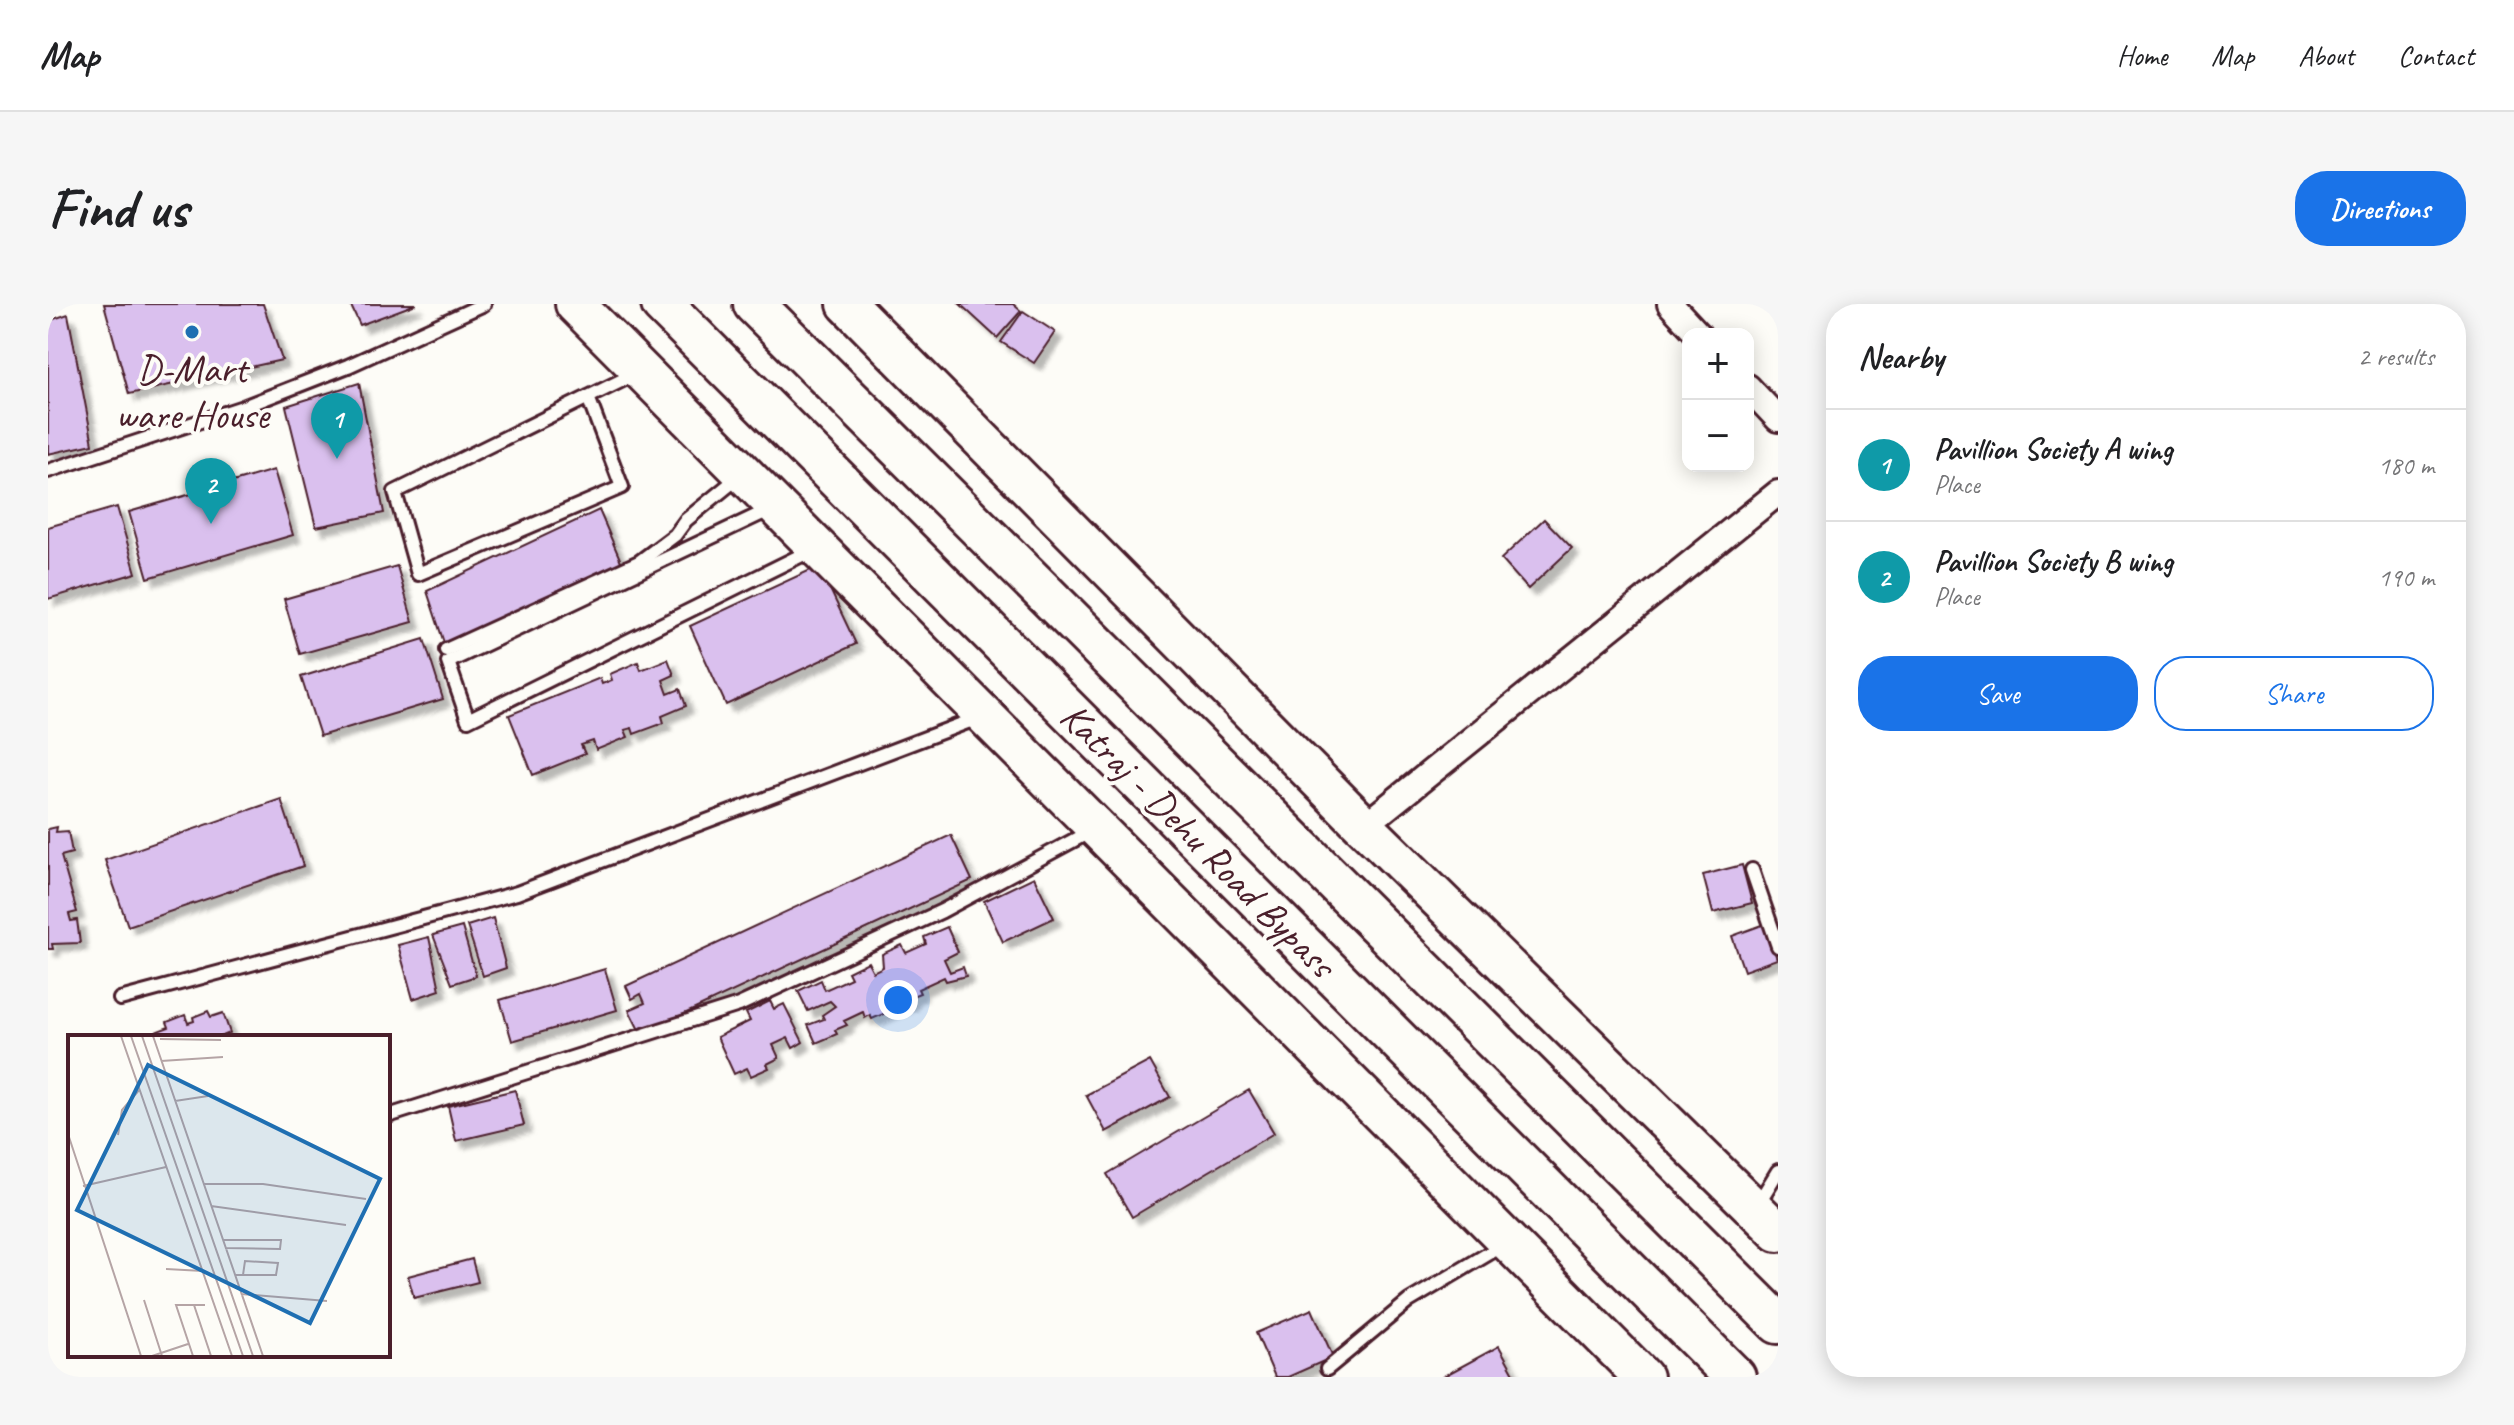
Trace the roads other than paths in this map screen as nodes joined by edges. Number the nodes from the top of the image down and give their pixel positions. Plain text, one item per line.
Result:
1 (484, 304) edge
2 (575, 304) edge
3 (662, 304) edge
4 (754, 304) edge
5 (848, 304) edge
6 (1670, 304) edge
7 (1692, 328) edge
8 (640, 372) junction
9 (1754, 393) edge
10 (588, 397) junction
11 (1778, 419) edge
12 (48, 471) edge
13 (742, 474) junction
14 (1778, 493) edge
15 (775, 506) junction
16 (816, 548) junction
17 (446, 650) dead end
18 (985, 715) junction
19 (1364, 826) junction
20 (1097, 828) junction
21 (1752, 870) dead end
22 (1778, 946) edge
23 (120, 999) dead end
24 (390, 1115) edge
25 (1778, 1171) edge
26 (1766, 1221) edge
27 (1509, 1241) junction
28 (1778, 1323) edge
29 (1327, 1369) dead end
30 (1643, 1377) edge
31 (1735, 1377) edge

1 - 12 lane
2 - 8 main road
3 - 31 highway, Katraj - Dehu Road Bypass
4 - 28 highway, Katraj - Dehu Road Bypass
5 - 19 main road
6 - 7 street
8 - 10 lane
8 - 13 main road
9 - 11 street
10 - 10 lane
13 - 15 main road
13 - 17 lane
14 - 19 street
15 - 16 main road
15 - 16 lane
16 - 18 main road
18 - 20 main road
18 - 23 lane
19 - 26 main road
20 - 24 lane
20 - 27 main road
21 - 22 lane
25 - 26 lane
27 - 29 lane
27 - 30 main road

